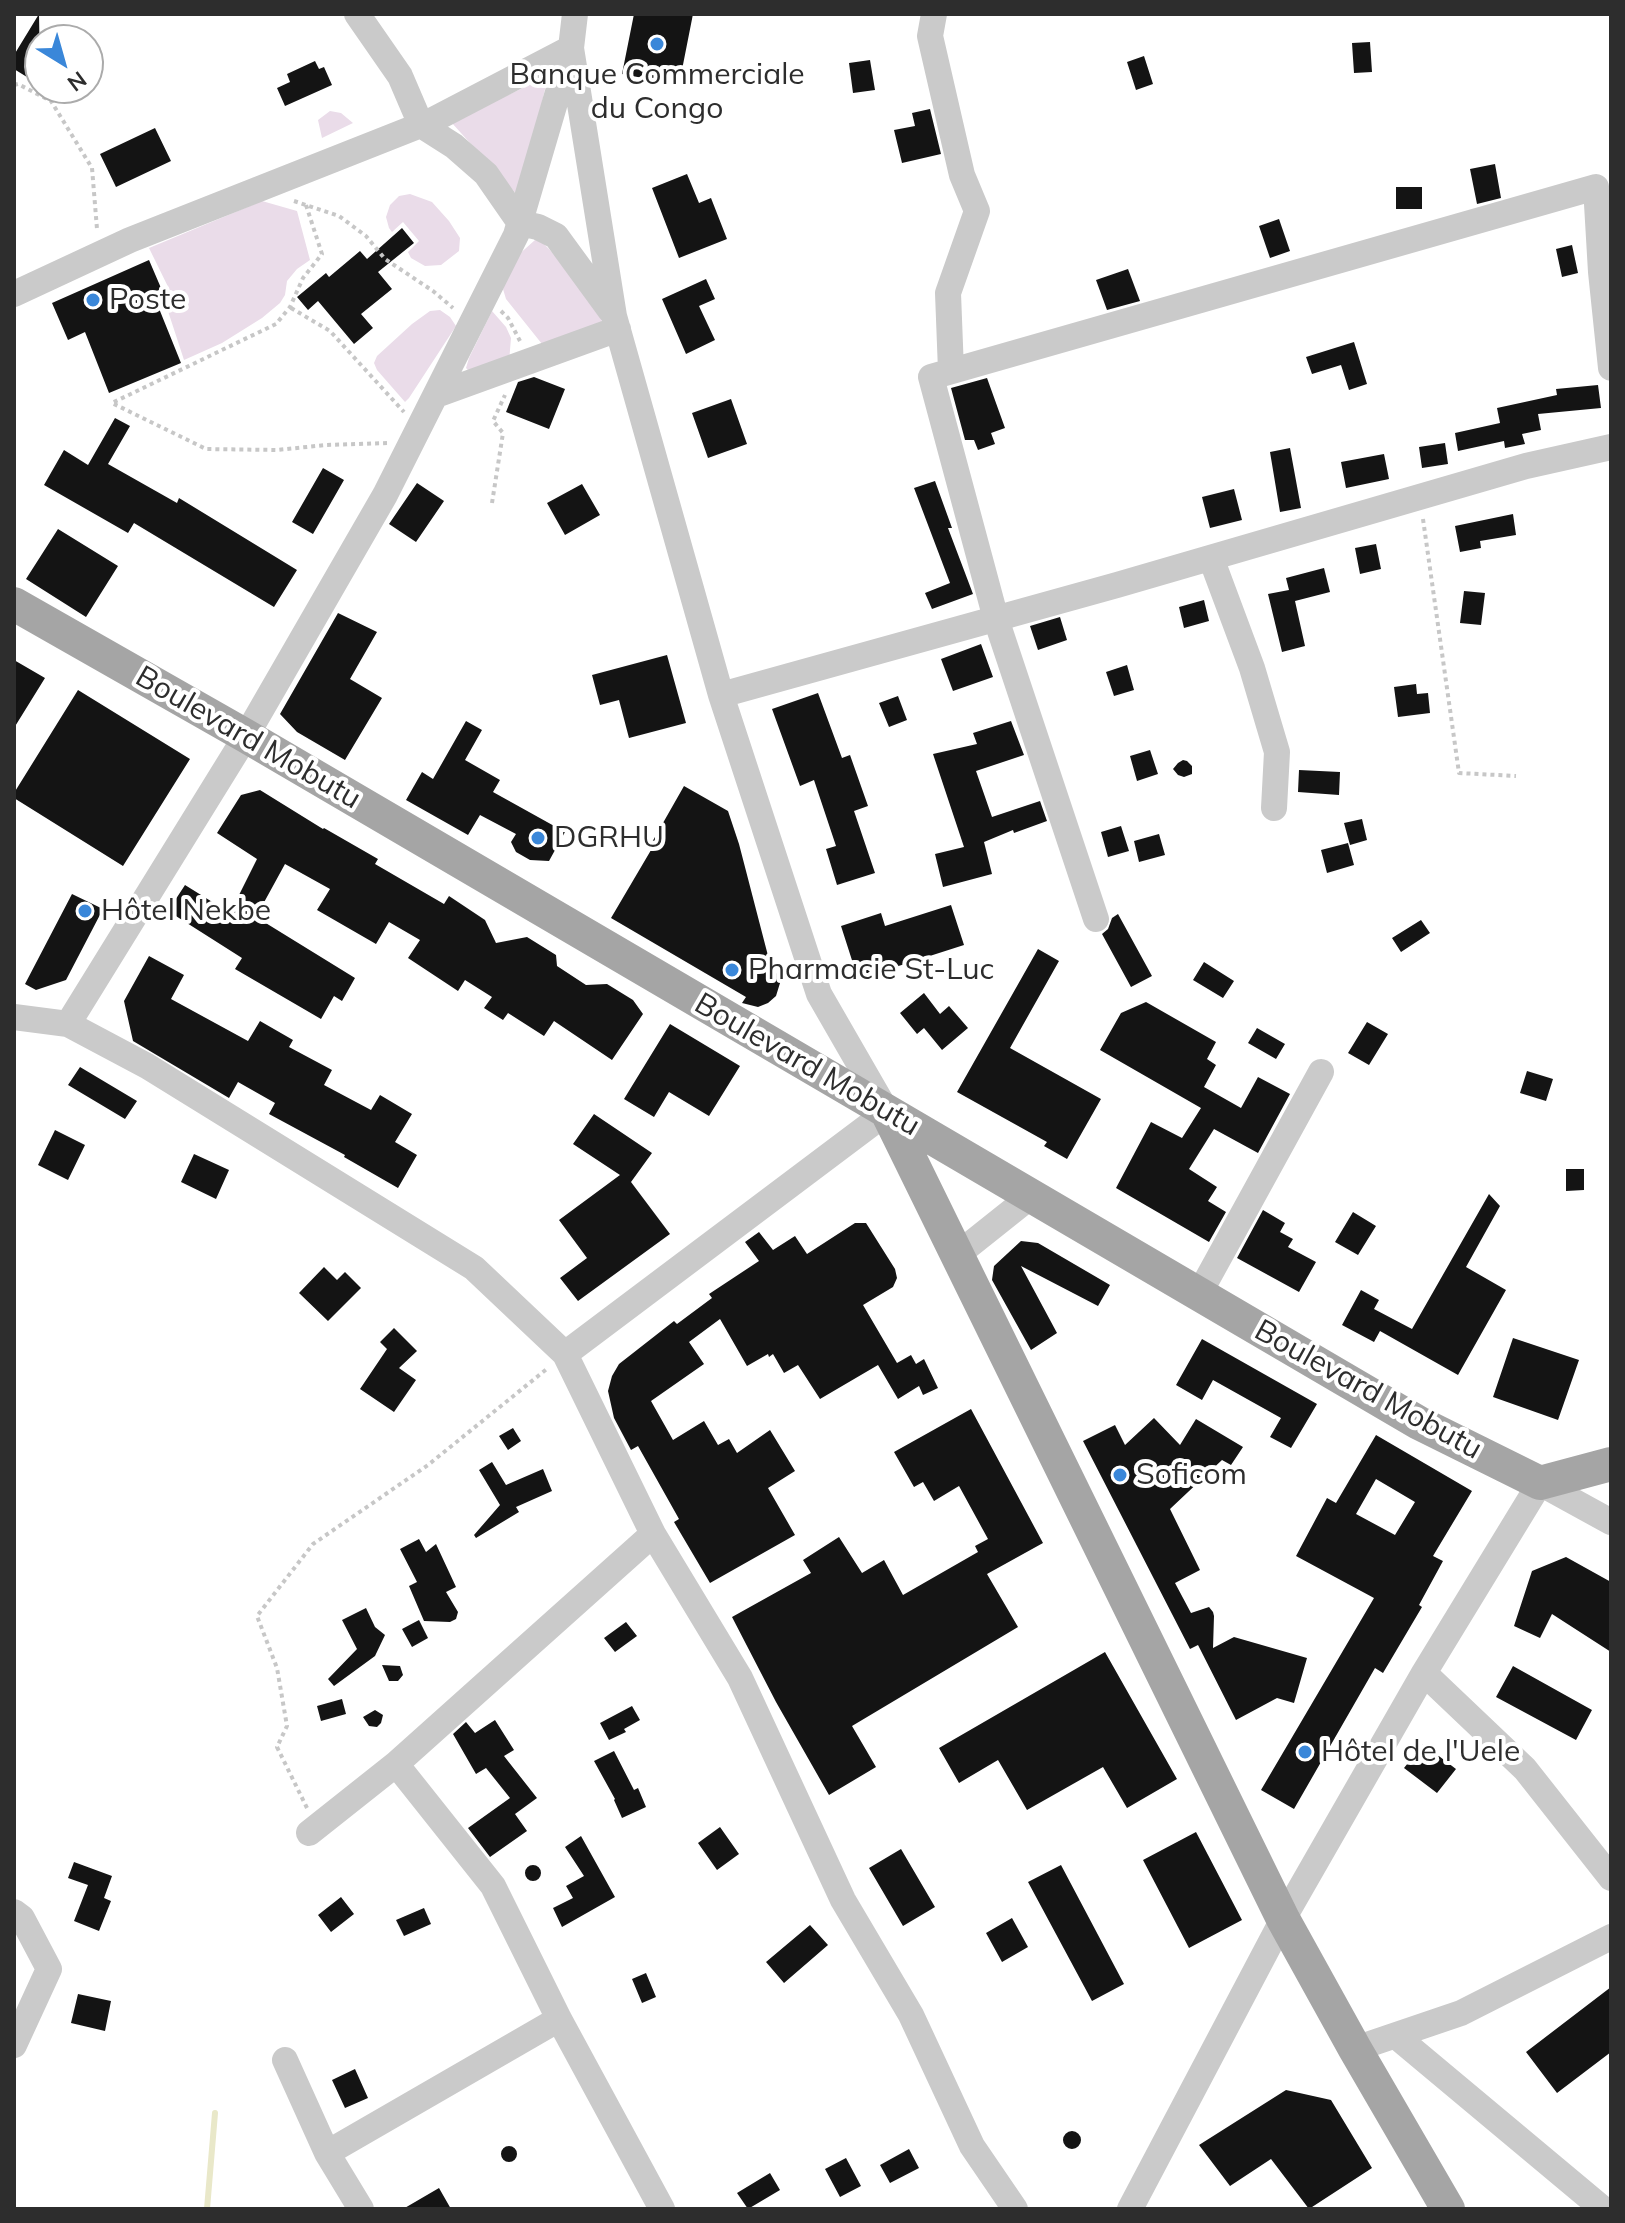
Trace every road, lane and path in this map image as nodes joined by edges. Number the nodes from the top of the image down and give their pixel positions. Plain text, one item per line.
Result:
1 (357, 14) edge
2 (575, 14) edge
3 (934, 14) edge
4 (571, 48) junction
5 (14, 85) edge
6 (421, 125) junction
7 (254, 191) junction
8 (306, 205) junction
9 (520, 223) junction
10 (99, 254) junction
11 (14, 294) edge
12 (290, 307) junction
13 (616, 322) junction
14 (469, 328) junction
15 (1611, 368) edge
16 (951, 371) junction
17 (436, 395) junction
18 (415, 436) junction
19 (1611, 447) edge
20 (1420, 497) junction
21 (1211, 558) junction
22 (14, 604) edge
23 (996, 619) junction
24 (721, 695) junction
25 (246, 736) junction
26 (1516, 776) dead end
27 (1274, 808) dead end
28 (1096, 919) dead end
29 (14, 1017) edge
30 (68, 1024) junction
31 (1321, 1072) dead end
32 (887, 1112) junction
33 (1031, 1196) junction
34 (957, 1255) junction
35 (1199, 1294) junction
36 (565, 1354) junction
37 (1611, 1464) edge
38 (1540, 1483) junction
39 (1611, 1522) edge
40 (653, 1534) junction
41 (1424, 1673) junction
42 (396, 1764) junction
43 (331, 1815) junction
44 (309, 1833) dead end
45 (1611, 1878) edge
46 (14, 1912) edge
47 (1283, 1919) junction
48 (1611, 1937) edge
49 (559, 2019) junction
50 (1396, 2036) junction
51 (14, 2045) edge
52 (1355, 2049) junction
53 (285, 2060) dead end
54 (327, 2153) junction
55 (361, 2209) edge
56 (662, 2209) edge
57 (1015, 2209) edge
58 (1130, 2209) edge
59 (1448, 2209) edge
60 (1603, 2209) edge

1 - 6 street
2 - 4 street
3 - 16 street
4 - 6 street
4 - 9 street
4 - 13 street
5 - 10 path
6 - 7 street
6 - 9 street
7 - 8 path
7 - 10 street
8 - 12 path
8 - 14 path
9 - 13 street
9 - 14 street
10 - 11 street
12 - 18 path
12 - 18 path
13 - 17 street
13 - 24 street
14 - 17 street
15 - 16 street
16 - 23 street
17 - 18 street
18 - 25 street
19 - 20 street
20 - 21 street
20 - 26 path
21 - 23 street
21 - 27 street
22 - 25 main road, Boulevard Mobutu
23 - 24 street
23 - 28 street
24 - 32 street
25 - 30 street
25 - 32 main road, Boulevard Mobutu
29 - 30 street
30 - 36 street
31 - 35 street
32 - 33 main road, Boulevard Mobutu
32 - 34 main road
32 - 36 street
33 - 34 street
33 - 35 main road, Boulevard Mobutu
34 - 47 main road
35 - 38 main road, Boulevard Mobutu
36 - 40 street
36 - 43 path
37 - 38 main road
38 - 39 street
38 - 41 street
40 - 42 street
40 - 57 street
41 - 45 street
41 - 47 street
42 - 43 street
42 - 49 street
43 - 44 street
46 - 51 street
47 - 52 main road
47 - 58 street
48 - 50 street
49 - 54 street
49 - 56 street
50 - 52 street
50 - 60 street
52 - 59 main road
53 - 54 street
54 - 55 street

